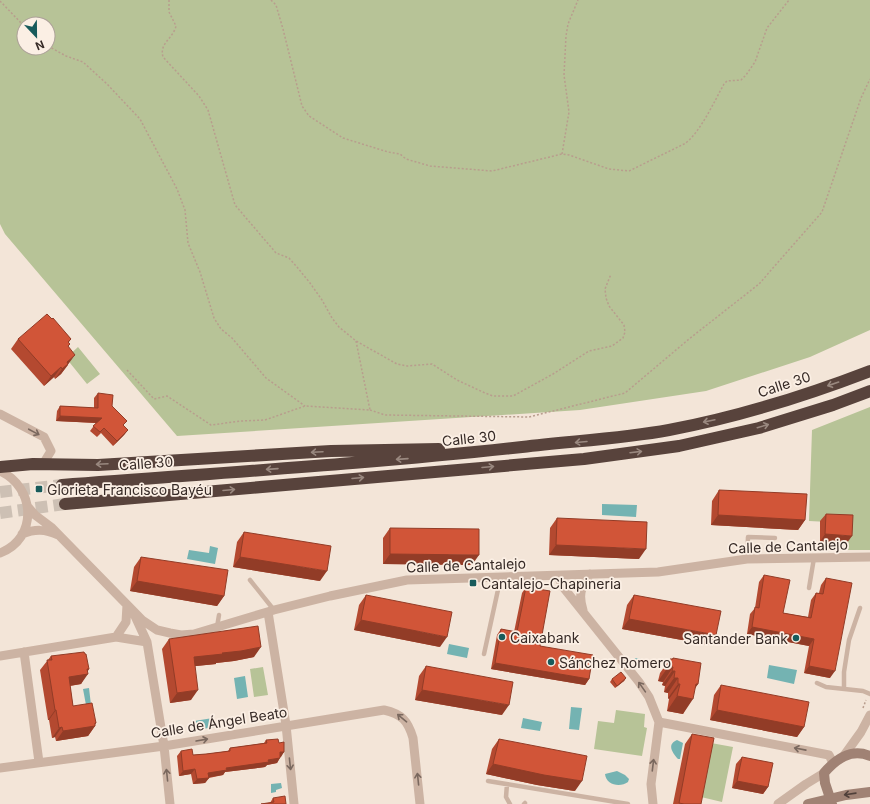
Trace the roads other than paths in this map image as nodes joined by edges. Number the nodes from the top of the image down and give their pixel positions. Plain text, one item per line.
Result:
1 (870, 371) edge
2 (870, 391) edge
3 (0, 414) edge
4 (524, 447) junction
5 (43, 464) junction
6 (0, 467) edge
7 (0, 471) edge
8 (62, 485) tunnel mouth
9 (64, 504) tunnel mouth
10 (28, 506) junction
11 (22, 534) junction
12 (59, 536) junction
13 (775, 538) dead end
14 (0, 553) edge
15 (870, 557) edge
16 (814, 558) junction
17 (747, 559) junction
18 (590, 574) junction
19 (501, 576) junction
20 (558, 576) junction
21 (250, 580) dead end
22 (810, 588) dead end
23 (127, 605) junction
24 (860, 608) dead end
25 (271, 611) junction
26 (134, 614) junction
27 (219, 615) dead end
28 (584, 615) junction
29 (218, 627) junction
30 (156, 630) junction
31 (116, 637) junction
32 (146, 642) junction
33 (24, 652) junction
34 (484, 654) dead end
35 (0, 656) edge
36 (817, 683) dead end
37 (844, 689) junction
38 (870, 694) edge
39 (870, 715) edge
40 (658, 722) junction
41 (286, 726) junction
42 (866, 732) edge
43 (164, 746) junction
44 (870, 756) edge
45 (843, 757) junction
46 (39, 762) junction
47 (833, 763) junction
48 (0, 768) edge
49 (824, 773) junction
50 (488, 781) dead end
51 (507, 784) junction
52 (870, 792) edge
53 (831, 801) edge
54 (170, 804) edge
55 (294, 804) edge
56 (420, 804) edge
57 (510, 804) edge
58 (628, 804) edge
59 (653, 804) edge
60 (778, 804) edge
61 (808, 804) edge

1 -> 4 highway, Calle 30
9 -> 2 highway
3 -> 5 street
4 -> 5 highway
4 -> 8 highway, Calle 30
5 - 6 highway
7 - 10 street
10 - 11 street
10 - 12 street, Calle de Cantalejo
11 - 12 street, Calle de Cantalejo
11 - 14 street
12 - 23 street, Calle de Cantalejo
13 - 17 lane
15 - 16 street, Calle de Cantalejo
16 - 17 street, Calle de Cantalejo
16 - 22 lane
17 - 18 street, Calle de Cantalejo
18 - 20 street, Calle de Cantalejo
18 - 28 street
19 - 20 street, Calle de Cantalejo
19 - 25 street, Calle de Cantalejo
19 - 34 lane
20 - 28 street
21 - 25 lane
23 - 26 street, Calle de Cantalejo
23 - 31 street
24 - 37 lane
25 - 29 street, Calle de Cantalejo
25 - 41 street
26 - 30 street, Calle de Cantalejo
26 - 32 street
27 - 29 lane
40 -> 28 street
29 - 30 street, Calle de Cantalejo
30 - 32 street
31 - 32 street
31 - 33 street
32 - 43 street
33 - 35 street
33 - 46 street
36 - 37 lane
37 - 38 lane
39 - 42 street
47 -> 40 street
59 -> 40 street
43 -> 41 street, Calle de Ángel Beato
41 -> 55 street
56 -> 41 street, Calle de Ángel Beato
42 - 45 street
43 - 46 street, Calle de Ángel Beato
54 -> 43 street
44 - 45 street
45 - 47 street
46 - 48 street, Calle de Ángel Beato
47 - 49 street
49 - 53 street
49 - 60 street
50 - 51 lane
51 - 57 lane
51 - 58 lane
52 -> 53 street
53 - 61 street

